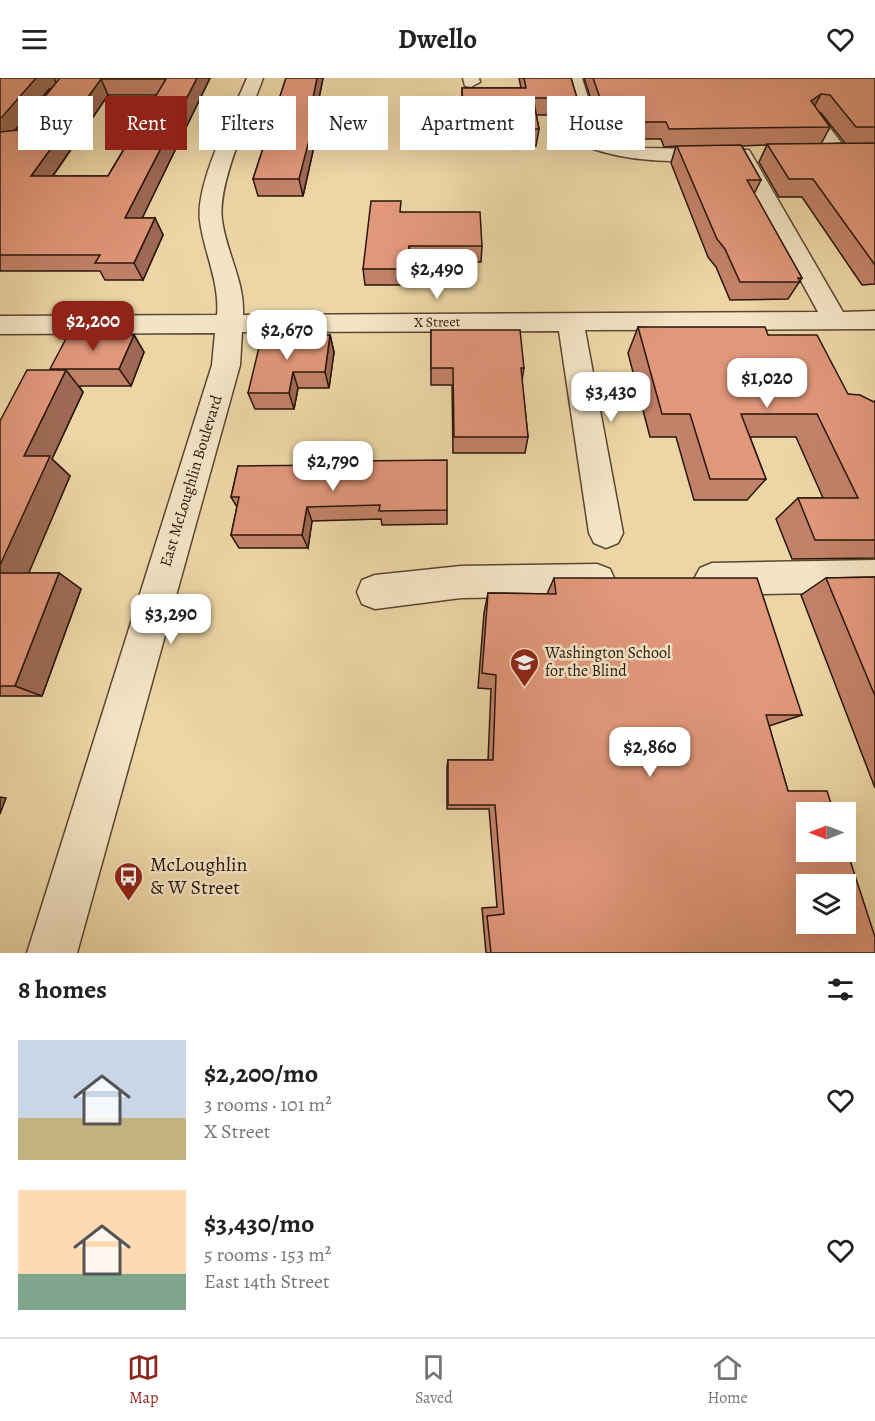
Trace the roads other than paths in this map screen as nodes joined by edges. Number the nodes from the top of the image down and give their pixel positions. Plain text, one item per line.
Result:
1 (255, 78) edge
2 (574, 78) edge
3 (813, 119) edge
4 (817, 153) edge
5 (742, 154) junction
6 (763, 154) dead end
7 (570, 320) junction
8 (800, 320) junction
9 (835, 320) junction
10 (875, 320) edge
11 (0, 325) edge
12 (230, 325) junction
13 (817, 351) edge
14 (606, 533) dead end
15 (875, 576) edge
16 (686, 579) edge
17 (627, 580) edge
18 (375, 592) dead end
19 (52, 953) edge

1 - 12 street, East McLoughlin Boulevard
2 - 5 street
3 - 4 street
5 - 6 street
5 - 9 street
7 - 8 street, X Street
7 - 12 street, X Street
7 - 14 street
8 - 9 street, X Street
8 - 13 street
9 - 10 street, X Street
11 - 12 street, X Street
12 - 19 street, East McLoughlin Boulevard
15 - 16 street
17 - 18 street

